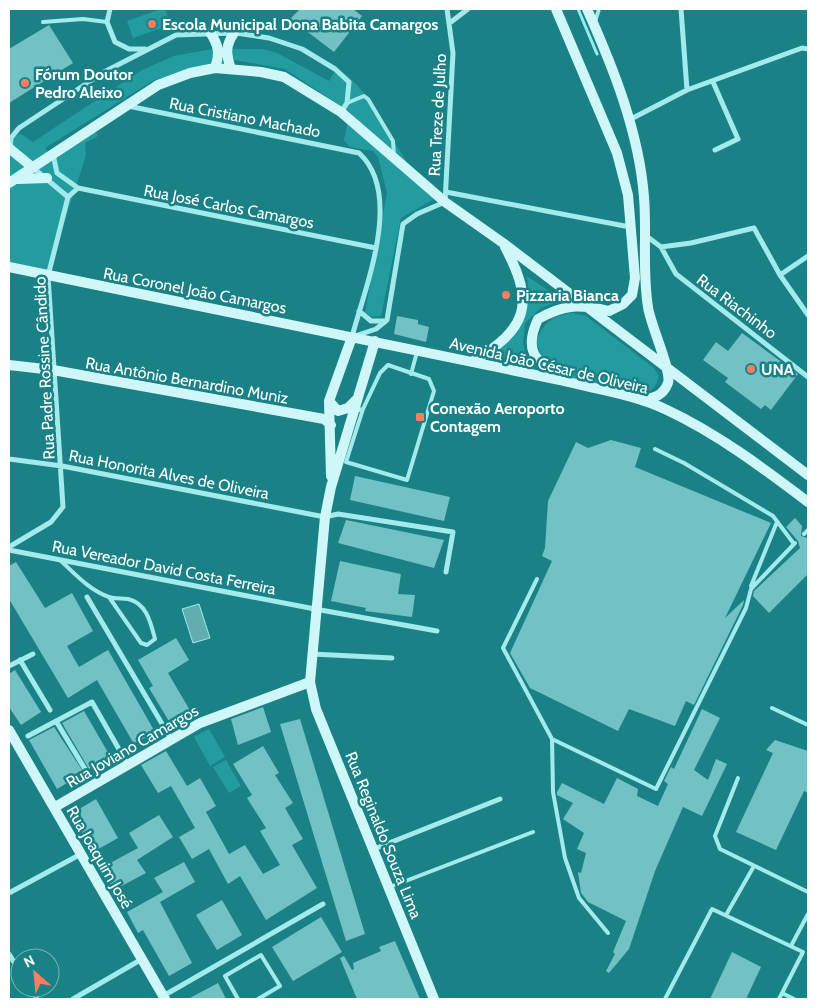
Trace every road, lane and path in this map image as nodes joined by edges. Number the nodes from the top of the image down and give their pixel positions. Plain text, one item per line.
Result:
1 (110, 9) edge
2 (447, 9) edge
3 (468, 9) edge
4 (556, 9) edge
5 (587, 9) edge
6 (599, 9) edge
7 (681, 9) edge
8 (42, 22) dead end
9 (107, 22) junction
10 (451, 22) junction
11 (594, 24) junction
12 (210, 32) junction
13 (234, 33) junction
14 (145, 49) junction
15 (808, 49) edge
16 (215, 68) junction
17 (231, 69) junction
18 (713, 82) junction
19 (687, 90) junction
20 (127, 106) junction
21 (344, 108) junction
22 (629, 120) junction
23 (9, 148) edge
24 (714, 150) dead end
25 (53, 153) junction
26 (394, 158) junction
27 (32, 167) junction
28 (47, 178) junction
29 (12, 181) edge
30 (78, 188) junction
31 (68, 197) junction
32 (446, 197) junction
33 (631, 227) junction
34 (645, 234) junction
35 (503, 243) junction
36 (661, 247) junction
37 (376, 248) junction
38 (808, 256) edge
39 (9, 267) edge
40 (780, 275) junction
41 (48, 276) junction
42 (588, 307) junction
43 (359, 311) junction
44 (808, 315) edge
45 (386, 322) junction
46 (352, 337) junction
47 (375, 341) junction
48 (417, 350) junction
49 (472, 362) junction
50 (9, 365) edge
51 (668, 368) junction
52 (53, 370) junction
53 (411, 374) junction
54 (808, 377) edge
55 (560, 380) junction
56 (359, 397) junction
57 (640, 400) junction
58 (329, 401) junction
59 (359, 410) junction
60 (331, 425) junction
61 (655, 449) dead end
62 (9, 459) edge
63 (62, 466) junction
64 (808, 475) edge
65 (331, 487) junction
66 (808, 502) edge
67 (325, 517) junction
68 (777, 522) junction
69 (808, 530) edge
70 (804, 534) dead end
71 (9, 549) edge
72 (60, 560) junction
73 (446, 572) dead end
74 (537, 579) dead end
75 (751, 589) junction
76 (86, 597) dead end
77 (109, 597) junction
78 (315, 609) junction
79 (437, 630) dead end
80 (33, 654) dead end
81 (312, 654) junction
82 (392, 658) dead end
83 (20, 660) junction
84 (9, 666) edge
85 (310, 682) junction
86 (772, 708) dead end
87 (50, 710) dead end
88 (56, 721) junction
89 (808, 725) edge
90 (9, 730) edge
91 (28, 736) dead end
92 (171, 739) junction
93 (552, 739) junction
94 (13, 746) edge
95 (128, 766) junction
96 (85, 769) dead end
97 (738, 778) dead end
98 (500, 799) dead end
99 (55, 807) junction
100 (533, 832) dead end
101 (374, 849) junction
102 (81, 854) junction
103 (754, 866) junction
104 (390, 887) junction
105 (808, 892) edge
106 (9, 893) edge
107 (323, 904) dead end
108 (808, 914) edge
109 (726, 915) junction
110 (608, 933) dead end
111 (791, 946) junction
112 (143, 959) junction
113 (782, 993) junction
114 (164, 998) edge
115 (73, 999) edge
116 (238, 999) edge
117 (258, 999) edge
118 (434, 999) edge
119 (665, 999) edge
120 (779, 999) edge
121 (794, 999) edge

1 - 9 street
2 - 10 street, Rua Treze de Julho
3 - 10 street
4 - 33 main road
5 - 11 main road
6 - 11 lane
7 - 19 street
8 - 9 lane
9 - 14 street
10 - 32 street, Rua Treze de Julho
11 - 22 main road
12 - 13 street
12 - 14 street
12 - 16 main road
13 - 17 main road
13 - 21 street
14 - 23 street
15 - 18 street
16 - 17 main road, Avenida João César de Oliveira
16 - 20 main road, Avenida João César de Oliveira
17 - 21 main road, Avenida João César de Oliveira
18 - 19 street
18 - 24 street
19 - 22 street
20 - 25 main road, Avenida João César de Oliveira
20 - 37 street, Rua Cristiano Machado
21 - 26 main road, Avenida João César de Oliveira
21 - 26 lane
22 - 34 main road
23 - 27 main road
25 - 27 main road, Avenida João César de Oliveira
25 - 30 street, Rua José Carlos Camargos
26 - 32 main road, Avenida João César de Oliveira
27 - 28 street
27 - 29 main road, Avenida João César de Oliveira
28 - 29 main road
28 - 31 street
30 - 31 street
30 - 37 street, Rua José Carlos Camargos
31 - 41 street, Rua Padre Rossine Cândido
32 - 33 street
32 - 35 main road, Avenida João César de Oliveira
32 - 45 street
33 - 42 main road
34 - 36 street, Rua Riachinho
34 - 51 main road
35 - 42 main road, Avenida João César de Oliveira
35 - 49 main road
36 - 40 street
36 - 54 street, Rua Riachinho
37 - 43 street
38 - 40 street
39 - 41 main road, Rua Coronel João Camargos
40 - 44 street
41 - 46 main road, Rua Coronel João Camargos
41 - 52 street, Rua Padre Rossine Cândido
42 - 51 main road, Avenida João César de Oliveira
42 - 55 main road
43 - 45 street
43 - 46 street
45 - 46 street
46 - 47 main road, Rua Coronel João Camargos
46 - 58 main road
47 - 48 main road, Avenida João César de Oliveira
47 - 56 main road
48 - 49 main road, Avenida João César de Oliveira
48 - 53 lane
49 - 55 main road, Avenida João César de Oliveira
50 - 52 main road, Rua Antônio Bernardino Muniz
51 - 57 main road
51 - 64 main road, Avenida João César de Oliveira
52 - 60 main road, Rua Antônio Bernardino Muniz
52 - 63 street, Rua Padre Rossine Cândido
53 - 59 lane
53 - 59 lane
55 - 57 main road, Avenida João César de Oliveira
56 - 58 main road
56 - 59 main road
57 - 66 main road, Avenida João César de Oliveira
58 - 60 main road
59 - 60 main road
59 - 65 main road
60 - 65 main road
61 - 68 lane
62 - 63 street, Rua Honorita Alves de Oliveira
63 - 67 street, Rua Honorita Alves de Oliveira
63 - 71 street, Rua Padre Rossine Cândido
65 - 67 main road, Rua Reginaldo Souza Lima
67 - 73 street, Rua Honorita Alves de Oliveira
67 - 78 main road, Rua Reginaldo Souza Lima
68 - 75 lane
68 - 75 lane
69 - 70 lane
71 - 72 street, Rua Vereador David Costa Ferreira
72 - 77 lane
72 - 78 street, Rua Vereador David Costa Ferreira
74 - 93 lane
75 - 93 lane
76 - 92 street
77 - 77 lane
78 - 79 street, Rua Vereador David Costa Ferreira
78 - 81 main road, Rua Reginaldo Souza Lima
80 - 83 street
81 - 82 street
81 - 85 main road, Rua Reginaldo Souza Lima
83 - 84 street
83 - 87 street
85 - 92 main road, Rua Joviano Camargos
85 - 101 main road, Rua Reginaldo Souza Lima
86 - 89 lane
88 - 91 street
88 - 95 street
88 - 96 street
90 - 94 main road, Rua Joaquim José
92 - 95 main road, Rua Joviano Camargos
93 - 110 lane
94 - 99 main road, Rua Joaquim José
95 - 99 main road, Rua Joviano Camargos
97 - 103 lane
98 - 101 street
99 - 102 main road, Rua Joaquim José
100 - 104 lane
101 - 104 main road, Rua Reginaldo Souza Lima
102 - 106 street
102 - 112 main road, Rua Joaquim José
103 - 105 lane
103 - 109 lane
104 - 118 main road, Rua Reginaldo Souza Lima
107 - 114 street
108 - 111 lane
109 - 111 lane
109 - 119 lane
111 - 113 lane
112 - 114 main road, Rua Joaquim José
112 - 115 street
113 - 120 lane
113 - 121 lane
116 - 117 lane

